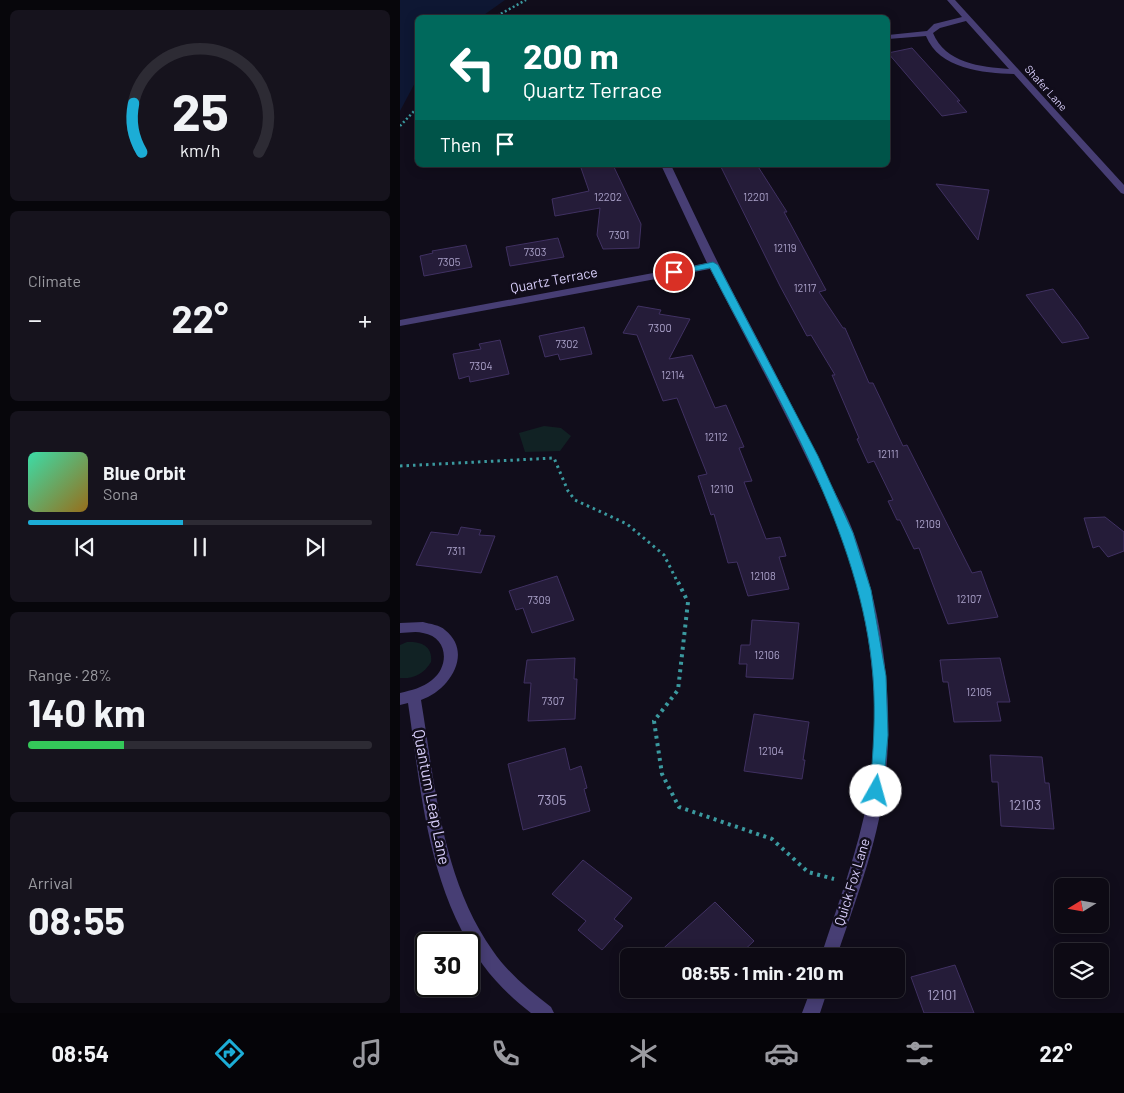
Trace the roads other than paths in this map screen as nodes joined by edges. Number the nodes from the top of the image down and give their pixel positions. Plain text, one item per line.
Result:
1 (951, 0) edge
2 (967, 18) junction
3 (929, 33) junction
4 (890, 37) edge
5 (1016, 72) junction
6 (667, 167) edge
7 (1124, 192) edge
8 (713, 265) junction
9 (400, 323) edge
10 (400, 628) edge
11 (407, 699) edge
12 (832, 948) edge
13 (816, 998) edge
14 (545, 1013) edge
15 (811, 1013) edge

1 - 2 street, Shafer Lane
2 - 3 street
2 - 5 street, Shafer Lane
3 - 4 street
3 - 5 street
5 - 7 street, Shafer Lane
6 - 8 street, Quick Fox Lane
8 - 9 street, Quartz Terrace
8 - 12 street, Quick Fox Lane
10 - 11 street, Quantum Leap Lane
11 - 14 street, Quantum Leap Lane
13 - 15 street

